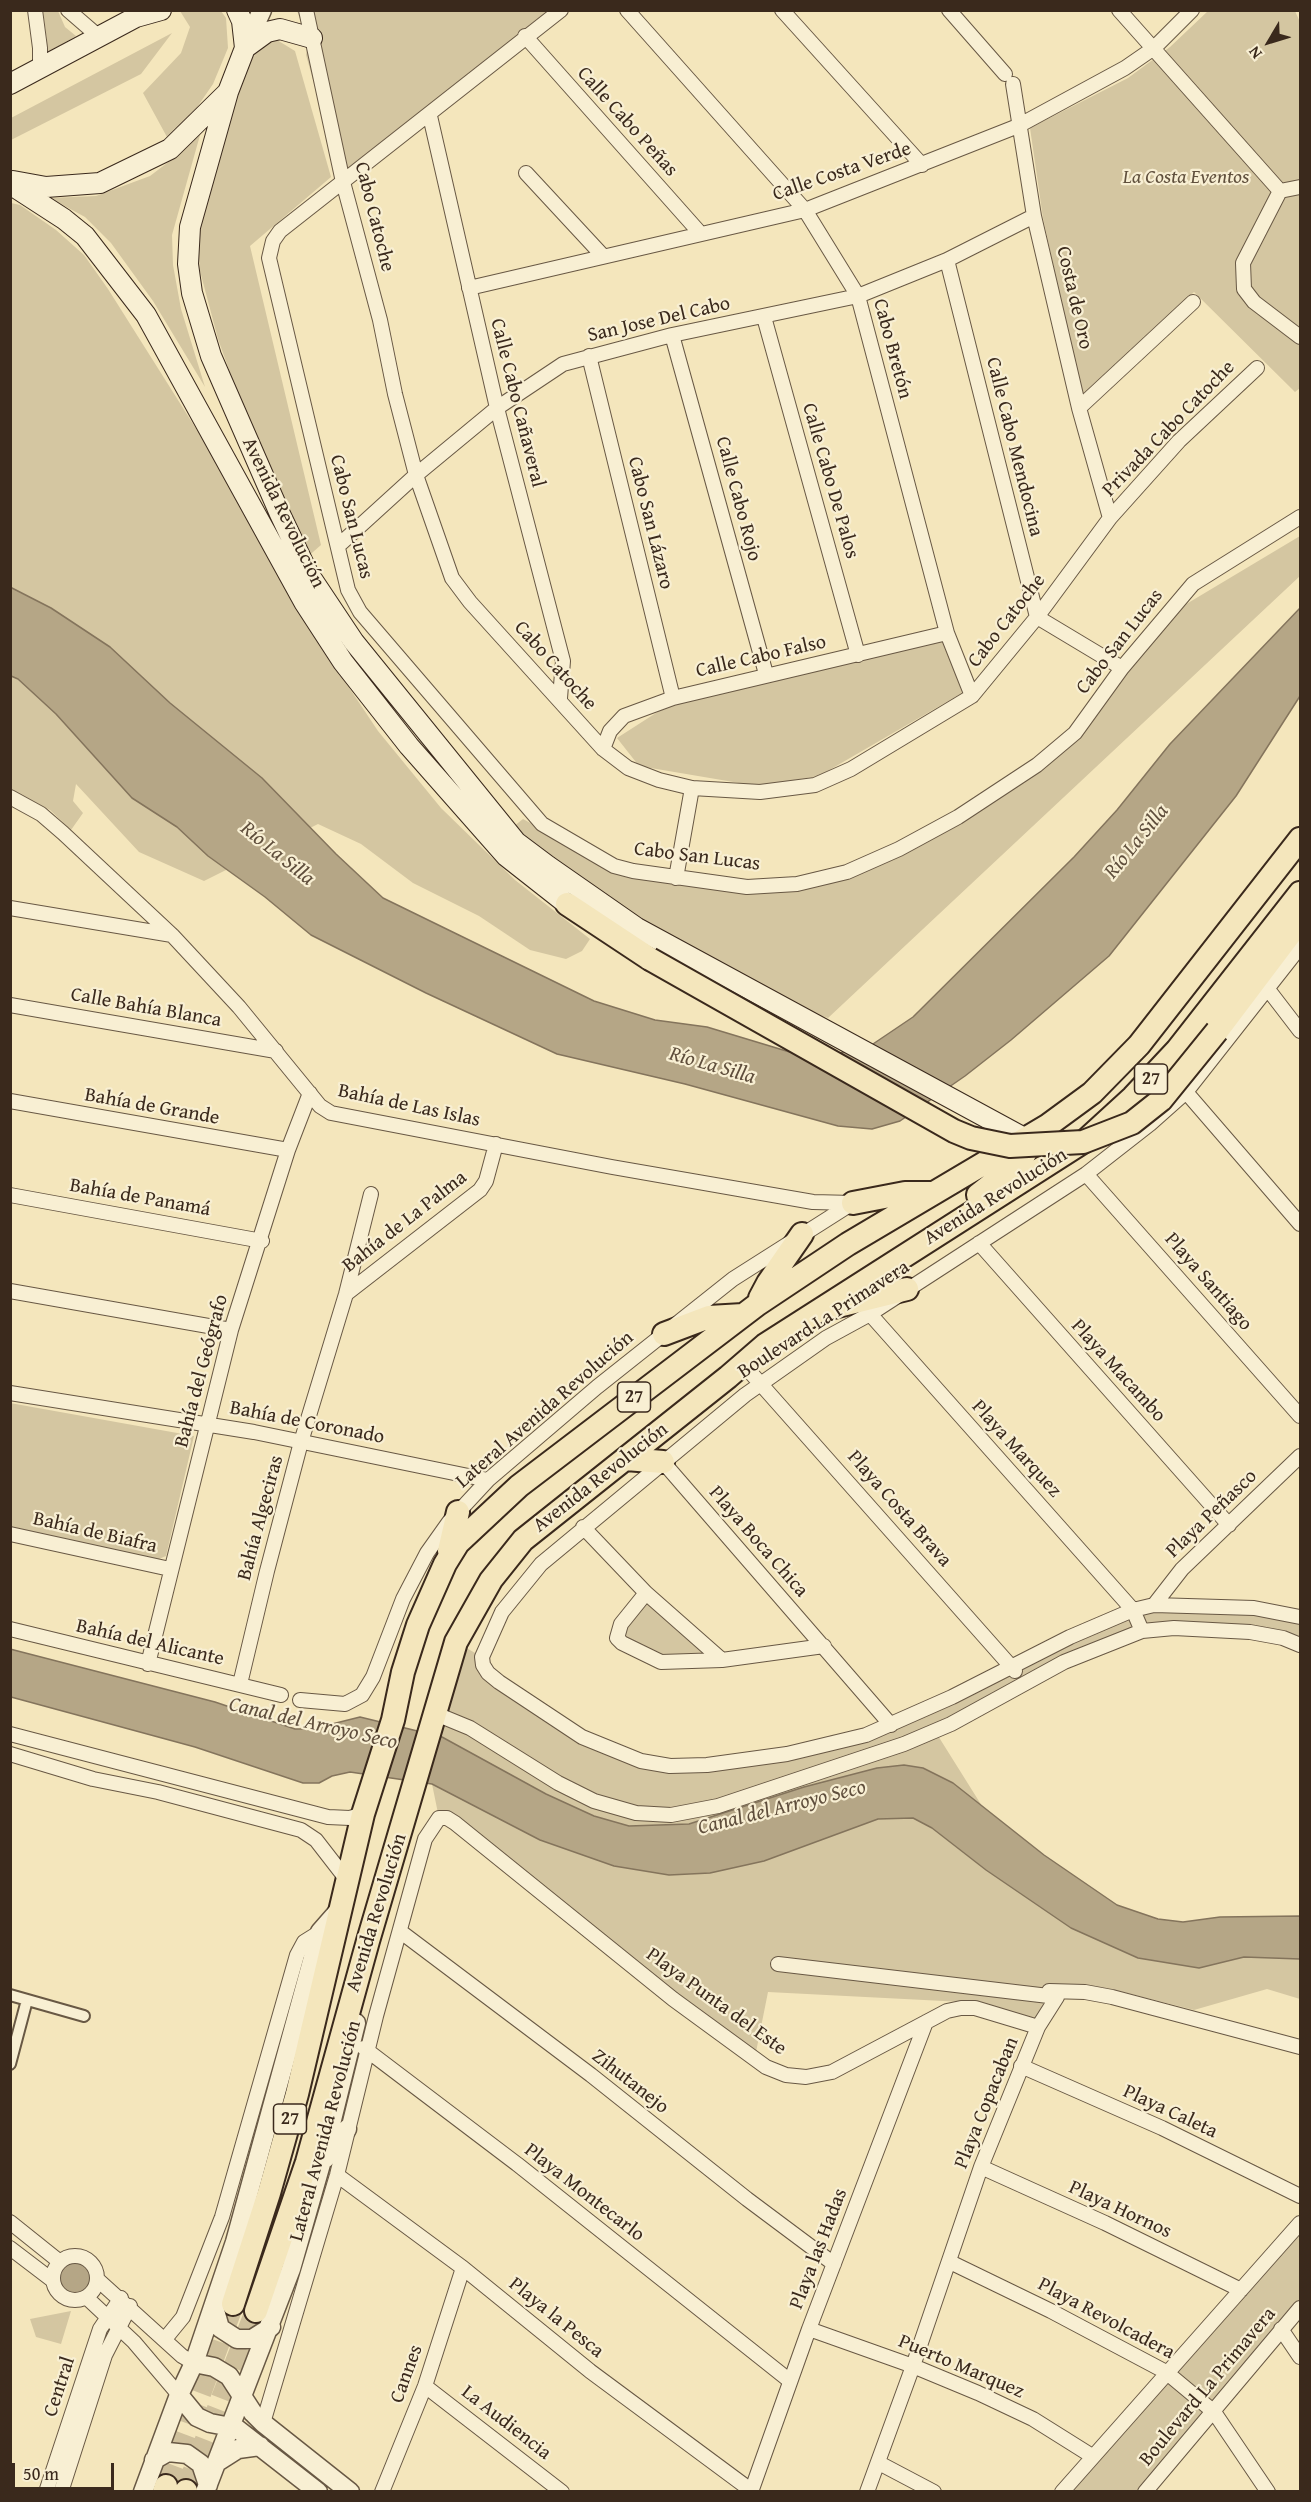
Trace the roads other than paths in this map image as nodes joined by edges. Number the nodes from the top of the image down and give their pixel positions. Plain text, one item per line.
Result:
1 (35, 10) edge
2 (68, 10) edge
3 (161, 10) edge
4 (237, 10) edge
5 (262, 10) edge
6 (306, 10) edge
7 (561, 10) edge
8 (627, 10) edge
9 (782, 10) edge
10 (949, 10) edge
11 (1119, 10) edge
12 (1192, 10) edge
13 (141, 14) edge
14 (98, 36) junction
15 (525, 36) junction
16 (312, 38) junction
17 (245, 48) junction
18 (1154, 48) junction
19 (39, 69) junction
20 (10, 84) edge
21 (228, 92) junction
22 (430, 116) junction
23 (1018, 126) junction
24 (922, 165) junction
25 (526, 173) dead end
26 (343, 182) junction
27 (10, 183) edge
28 (1300, 187) edge
29 (1280, 191) junction
30 (805, 210) junction
31 (1034, 216) junction
32 (700, 233) junction
33 (603, 256) junction
34 (947, 260) junction
35 (469, 288) junction
36 (858, 296) junction
37 (1193, 302) dead end
38 (764, 316) junction
39 (672, 335) junction
40 (1300, 337) edge
41 (589, 356) junction
42 (1257, 368) dead end
43 (497, 408) junction
44 (1079, 408) junction
45 (417, 475) junction
46 (1300, 517) edge
47 (1110, 518) junction
48 (338, 546) junction
49 (1037, 617) junction
50 (947, 633) junction
51 (858, 655) junction
52 (1122, 668) junction
53 (766, 674) junction
54 (972, 696) junction
55 (560, 698) junction
56 (673, 698) junction
57 (603, 748) junction
58 (692, 788) junction
59 (10, 797) edge
60 (1300, 838) edge
61 (676, 878) junction
62 (1300, 893) edge
63 (567, 904) junction
64 (10, 908) edge
65 (1300, 921) edge
66 (637, 928) junction
67 (172, 935) junction
68 (1300, 947) edge
69 (1267, 988) junction
70 (10, 1005) edge
71 (1300, 1031) edge
72 (276, 1051) junction
73 (310, 1092) junction
74 (1186, 1092) junction
75 (10, 1101) edge
76 (964, 1105) junction
77 (1026, 1139) junction
78 (496, 1144) junction
79 (288, 1150) junction
80 (982, 1160) junction
81 (1086, 1174) junction
82 (934, 1193) junction
83 (371, 1194) dead end
84 (10, 1195) edge
85 (853, 1203) junction
86 (960, 1221) junction
87 (1300, 1224) edge
88 (802, 1234) junction
89 (261, 1241) junction
90 (979, 1243) junction
91 (907, 1289) junction
92 (10, 1290) edge
93 (346, 1294) junction
94 (750, 1309) junction
95 (812, 1313) junction
96 (870, 1314) junction
97 (231, 1330) junction
98 (664, 1334) junction
99 (736, 1371) junction
100 (762, 1382) junction
101 (10, 1393) edge
102 (745, 1395) junction
103 (1300, 1416) edge
104 (206, 1424) junction
105 (301, 1442) junction
106 (1300, 1456) edge
107 (626, 1458) junction
108 (663, 1462) junction
109 (488, 1480) junction
110 (458, 1512) junction
111 (1229, 1525) junction
112 (583, 1527) junction
113 (10, 1534) edge
114 (445, 1564) junction
115 (170, 1569) junction
116 (646, 1593) junction
117 (1154, 1605) junction
118 (1133, 1610) junction
119 (1300, 1617) edge
120 (10, 1629) edge
121 (1142, 1631) junction
122 (1283, 1638) junction
123 (1300, 1645) edge
124 (824, 1646) junction
125 (722, 1660) junction
126 (148, 1664) junction
127 (1011, 1665) junction
128 (1022, 1683) junction
129 (240, 1684) junction
130 (281, 1695) dead end
131 (300, 1700) dead end
132 (433, 1724) junction
133 (891, 1725) junction
134 (10, 1734) edge
135 (10, 1754) edge
136 (366, 1807) junction
137 (439, 1818) joint
138 (347, 1880) junction
139 (342, 1907) junction
140 (320, 1932) junction
141 (401, 1932) junction
142 (364, 1954) junction
143 (10, 1995) edge
144 (27, 2000) junction
145 (84, 2016) dead end
146 (926, 2022) junction
147 (1038, 2027) junction
148 (352, 2038) junction
149 (1300, 2047) edge
150 (368, 2052) junction
151 (10, 2064) edge
152 (1021, 2066) junction
153 (347, 2129) junction
154 (321, 2164) junction
155 (981, 2167) junction
156 (337, 2175) junction
157 (1300, 2196) edge
158 (10, 2222) edge
159 (1300, 2223) edge
160 (10, 2248) edge
161 (60, 2262) junction
162 (950, 2262) junction
163 (834, 2264) junction
164 (463, 2268) junction
165 (52, 2280) junction
166 (98, 2280) junction
167 (1241, 2290) junction
168 (86, 2297) junction
169 (125, 2302) junction
170 (224, 2306) junction
171 (1300, 2308) edge
172 (263, 2319) junction
173 (112, 2322) junction
174 (809, 2329) junction
175 (1281, 2329) junction
176 (165, 2339) junction
177 (1300, 2357) edge
178 (194, 2363) junction
179 (913, 2366) junction
180 (1166, 2372) junction
181 (790, 2381) junction
182 (425, 2386) junction
183 (179, 2395) junction
184 (243, 2398) junction
185 (1214, 2412) junction
186 (263, 2423) junction
187 (231, 2426) junction
188 (260, 2446) junction
189 (1092, 2456) junction
190 (154, 2460) junction
191 (216, 2463) junction
192 (879, 2463) junction
193 (186, 2489) edge
194 (752, 2491) edge
195 (46, 2492) edge
196 (61, 2492) edge
197 (143, 2492) edge
198 (318, 2492) edge
199 (350, 2492) edge
200 (382, 2492) edge
201 (562, 2492) edge
202 (867, 2492) edge
203 (934, 2492) edge
204 (1062, 2492) edge
205 (1145, 2492) edge
206 (1268, 2492) edge

1 - 19 street
2 - 14 street
3 - 13 main road
4 - 17 main road
5 - 17 street
6 - 16 street, Cabo Catoche
7 - 15 street
8 - 30 street, Cabo Bretón
9 - 24 street
10 - 23 street, Costa de Oro
11 - 18 street
12 - 18 street, Calle Costa Verde
13 - 14 main road
14 - 19 main road
15 - 22 street
15 - 32 street, Calle Cabo Peñas
16 - 17 main road
16 - 26 street, Cabo Catoche
17 - 21 main road, Avenida Revolución
18 - 23 street, Calle Costa Verde
18 - 29 street
19 - 20 main road
21 - 27 main road
21 - 66 main road, Avenida Revolución
22 - 26 street
22 - 35 street, Calle Cabo Cañaveral
23 - 24 street, Calle Costa Verde
23 - 31 street, Costa de Oro
24 - 30 street, Calle Costa Verde
25 - 33 street
26 - 45 street, Cabo Catoche
26 - 48 street, Cabo San Lucas
27 - 63 main road, Avenida Revolución
28 - 29 street
29 - 40 street
30 - 32 street, Calle Costa Verde
30 - 36 street, Cabo Bretón
31 - 34 street, San Jose Del Cabo
31 - 44 street, Costa de Oro
32 - 33 street, Calle Costa Verde
33 - 35 street, Calle Costa Verde
34 - 36 street, San Jose Del Cabo
34 - 49 street, Calle Cabo Mendocina
35 - 43 street, Calle Cabo Cañaveral
36 - 38 street, San Jose Del Cabo
36 - 50 street, Cabo Bretón
37 - 44 street
38 - 39 street, San Jose Del Cabo
38 - 51 street, Calle Cabo De Palos
39 - 41 street, San Jose Del Cabo
39 - 53 street, Calle Cabo Rojo
41 - 43 street, San Jose Del Cabo
41 - 56 street, Cabo San Lázaro
42 - 47 street, Privada Cabo Catoche
43 - 45 street, San Jose Del Cabo
43 - 55 street, Calle Cabo Cañaveral
44 - 47 street, Costa de Oro
45 - 48 street, San Jose Del Cabo
45 - 55 street, Cabo Catoche
46 - 52 street, Cabo San Lucas
47 - 49 street, Cabo Catoche
48 - 61 street, Cabo San Lucas
49 - 52 street
49 - 54 street, Cabo Catoche
50 - 51 street, Calle Cabo Falso
50 - 54 street, Cabo Bretón
51 - 53 street, Calle Cabo Falso
52 - 61 street, Cabo San Lucas
53 - 56 street, Calle Cabo Falso
54 - 58 street, Cabo Catoche
55 - 57 street, Cabo Catoche
56 - 57 street, Calle Cabo Falso
57 - 58 street, Cabo Catoche
58 - 61 street
59 - 67 street, Bahía de Las Islas
60 - 77 main road, Avenida Revolución / 27
62 - 86 main road, Avenida Revolución / 27
63 - 65 main road, bridge
63 - 66 main road, Avenida Revolución
64 - 67 street
66 - 76 main road, Avenida Revolución
67 - 72 street, Bahía de Las Islas
68 - 69 street, Boulevard La Primavera
69 - 71 street
69 - 74 street, Boulevard La Primavera
70 - 72 street, Calle Bahía Blanca
72 - 73 street, Bahía de Las Islas
73 - 78 street, Bahía de Las Islas
73 - 79 street, Bahía del Geógrafo
74 - 81 street, Boulevard La Primavera
74 - 87 street
75 - 79 street, Bahía de Grande
76 - 77 main road, Avenida Revolución
76 - 80 main road
77 - 80 main road, Avenida Revolución / 27
77 - 86 main road
78 - 85 street, Bahía de Las Islas
78 - 93 street, Bahía de La Palma
79 - 89 street, Bahía del Geógrafo
80 - 82 main road, Avenida Revolución / 27
81 - 90 street, Boulevard La Primavera
81 - 103 street, Playa Santiago
82 - 85 main road
82 - 94 main road, Avenida Revolución / 27
83 - 93 street, Bahía Algeciras
84 - 89 street, Bahía de Panamá
85 - 88 street, Lateral Avenida Revolución
86 - 95 main road, Avenida Revolución / 27
88 - 94 main road
88 - 98 street, Lateral Avenida Revolución
89 - 97 street, Bahía del Geógrafo
90 - 91 street, Boulevard La Primavera
90 - 111 street, Playa Macambo
91 - 95 main road
91 - 96 street, Boulevard La Primavera
92 - 97 street
93 - 105 street, Bahía Algeciras
94 - 98 main road
94 - 114 main road, Avenida Revolución / 27
95 - 99 main road, Avenida Revolución / 27
96 - 100 street, Boulevard La Primavera
96 - 118 street, Playa Marquez
97 - 104 street, Bahía del Geógrafo
98 - 109 street, Lateral Avenida Revolución
99 - 100 street, Playa Costa Brava
99 - 102 street
99 - 107 main road, Avenida Revolución / 27
100 - 102 street, Boulevard La Primavera
100 - 127 street, Playa Costa Brava
101 - 104 street, Bahía de Coronado
102 - 108 street, Boulevard La Primavera
104 - 105 street, Bahía de Coronado
104 - 115 street, Bahía del Geógrafo
105 - 109 street, Bahía de Coronado
105 - 129 street, Bahía Algeciras
106 - 111 street, Playa Peñasco
107 - 108 main road
107 - 132 main road, Avenida Revolución / 27
108 - 112 street, Boulevard La Primavera
108 - 124 street, Playa Boca Chica
109 - 110 street, Lateral Avenida Revolución
110 - 114 main road
110 - 131 street, Lateral Avenida Revolución
111 - 117 street, Playa Peñasco
112 - 116 street
112 - 133 street, Boulevard La Primavera
113 - 115 street, Bahía de Biafra
114 - 136 main road, Avenida Revolución / 27
115 - 126 street, Bahía del Geógrafo
116 - 125 street
116 - 125 street
117 - 118 street, Boulevard La Primavera
117 - 119 street, Boulevard La Primavera
118 - 121 street, Playa Marquez
118 - 127 street, Boulevard La Primavera
119 - 122 street
120 - 126 street, Bahía del Alicante
121 - 122 street
121 - 128 street
122 - 123 street
124 - 125 street
124 - 133 street, Playa Boca Chica
126 - 129 street, Bahía del Alicante
127 - 128 street, Playa Costa Brava
127 - 133 street, Boulevard La Primavera
128 - 132 street
129 - 130 street, Bahía del Alicante
132 - 142 main road, Avenida Revolución / 27
134 - 136 street
135 - 138 street
136 - 138 main road, Avenida Revolución / 27
137 - 141 street, Lateral Avenida Revolución
137 - 146 street, Playa Punta del Este
138 - 139 main road, Avenida Revolución / 27
139 - 140 street
139 - 170 main road, Avenida Revolución / 27
140 - 170 street
140 - 176 street
141 - 150 street, Lateral Avenida Revolución
141 - 163 street, Zihutanejo
142 - 148 street
142 - 172 main road, Avenida Revolución / 27
143 - 144 street
144 - 145 street
144 - 151 street
146 - 147 street, Playa Punta del Este
146 - 163 street, Playa las Hadas
147 - 149 street, Playa Copacaban
147 - 152 street, Playa Copacaban
148 - 150 street, Playa Montecarlo
148 - 154 street
150 - 153 street, Lateral Avenida Revolución
150 - 181 street, Playa Montecarlo
152 - 155 street, Playa Copacaban
152 - 157 street, Playa Caleta
153 - 154 street
153 - 156 street, Lateral Avenida Revolución
154 - 172 street
155 - 162 street, Playa Copacaban
155 - 167 street, Playa Hornos
156 - 164 street, Playa la Pesca
156 - 186 street, Lateral Avenida Revolución
158 - 161 street
159 - 167 street, Boulevard La Primavera
160 - 165 street
161 - 165 street
161 - 166 street
162 - 179 street, Playa Copacaban
162 - 180 street, Playa Revolcadera
163 - 174 street, Playa las Hadas
164 - 182 street, Cannes
164 - 194 street, Playa la Pesca
165 - 168 street
166 - 168 street
166 - 169 street
167 - 180 street, Boulevard La Primavera
168 - 173 street
169 - 173 street, Central
169 - 176 street
170 - 172 street
170 - 178 street
171 - 175 street, Boulevard La Primavera
172 - 184 street
173 - 183 street
173 - 195 street, Central
173 - 196 street, Central
174 - 179 street, Puerto Marquez
174 - 181 street, Playa las Hadas
175 - 177 street
175 - 185 street, Boulevard La Primavera
176 - 178 street
178 - 183 street
178 - 184 street
179 - 189 street, Puerto Marquez
179 - 192 street, Playa Copacaban
180 - 185 street, Playa Revolcadera
180 - 189 street, Boulevard La Primavera
181 - 194 street, Playa las Hadas
182 - 200 street, Cannes
182 - 201 street, La Audiencia
183 - 187 street
183 - 190 street
184 - 186 street
184 - 187 street
185 - 205 street, Boulevard La Primavera
185 - 206 street, Playa Revolcadera
186 - 199 street
187 - 188 street
187 - 191 street
188 - 191 street
188 - 198 street
189 - 204 street, Boulevard La Primavera
190 - 193 street
190 - 197 street
191 - 193 street
192 - 202 street, Playa Copacaban
192 - 203 street

